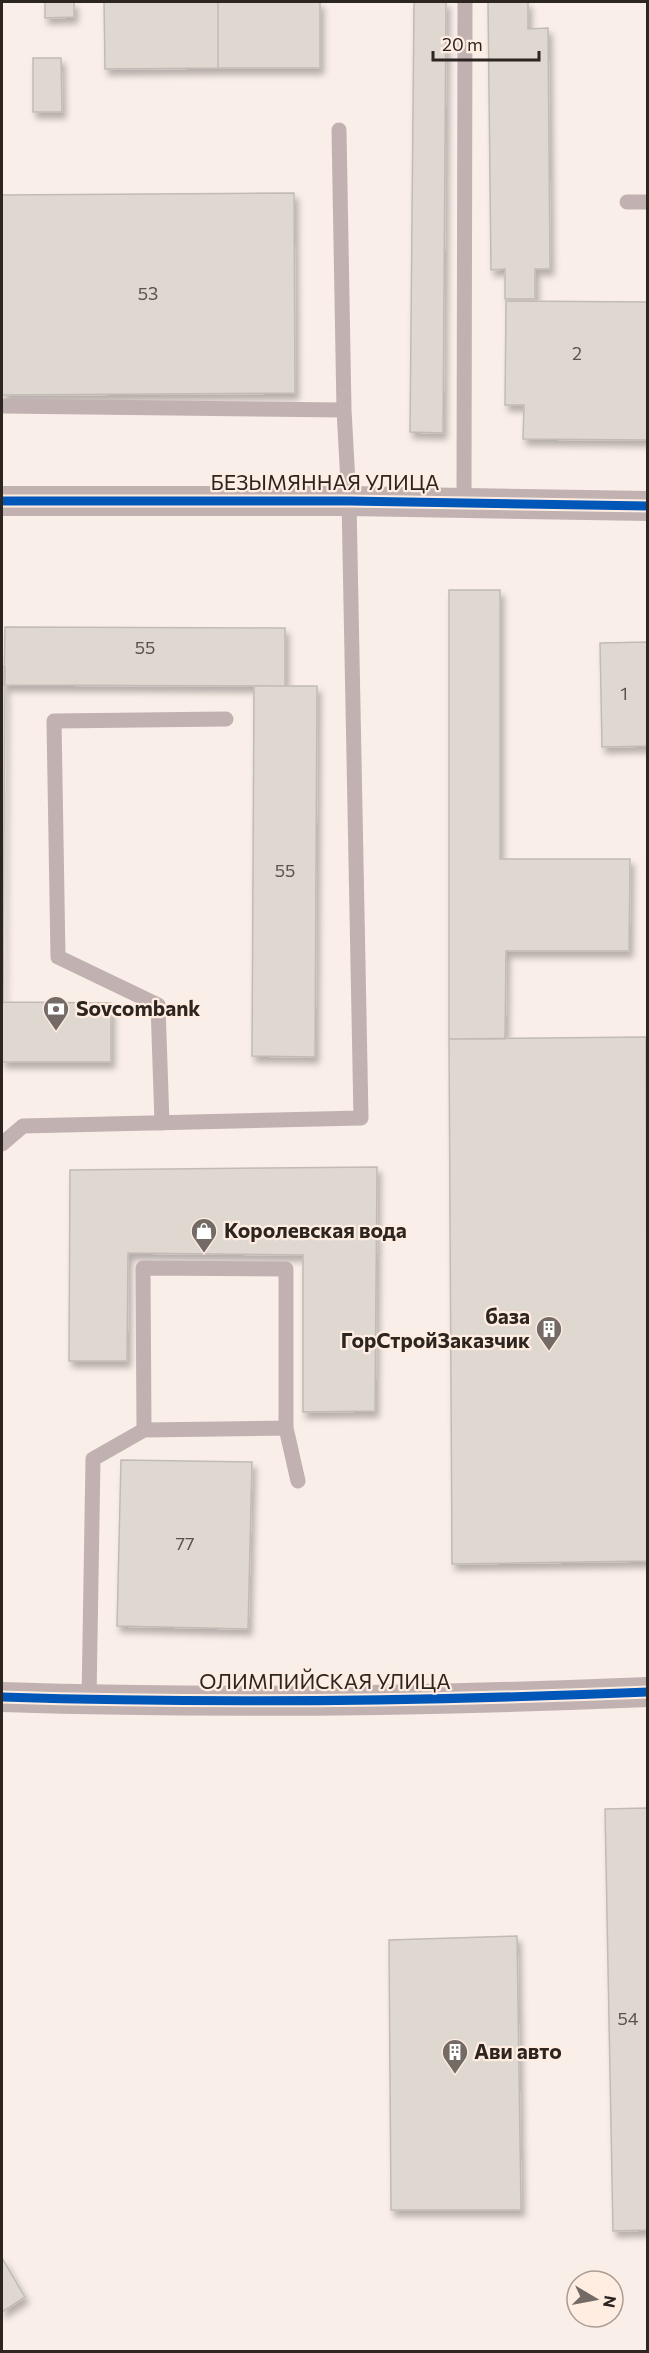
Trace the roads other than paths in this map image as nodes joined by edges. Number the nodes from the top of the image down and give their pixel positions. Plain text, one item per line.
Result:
1 (465, 2) edge
2 (339, 130) dead end
3 (627, 202) dead end
4 (648, 202) edge
5 (2, 406) edge
6 (344, 410) junction
7 (2, 501) edge
8 (349, 501) junction
9 (464, 502) junction
10 (648, 506) edge
11 (226, 719) dead end
12 (162, 1123) junction
13 (2, 1144) edge
14 (286, 1428) junction
15 (144, 1430) junction
16 (298, 1480) dead end
17 (648, 1692) edge
18 (2, 1697) edge
19 (89, 1700) junction

1 - 9 lane
2 - 6 lane
3 - 4 lane
5 - 6 lane
6 - 8 lane
7 - 8 street, БЕЗЫМЯННАЯ УЛИЦА
8 - 9 street, БЕЗЫМЯННАЯ УЛИЦА
8 - 12 lane
9 - 10 street, БЕЗЫМЯННАЯ УЛИЦА
11 - 12 lane
12 - 13 lane
14 - 15 lane
14 - 15 lane
14 - 16 lane
15 - 19 lane
17 - 19 street, ОЛИМПИЙСКАЯ УЛИЦА
18 - 19 street, ОЛИМПИЙСКАЯ УЛИЦА

